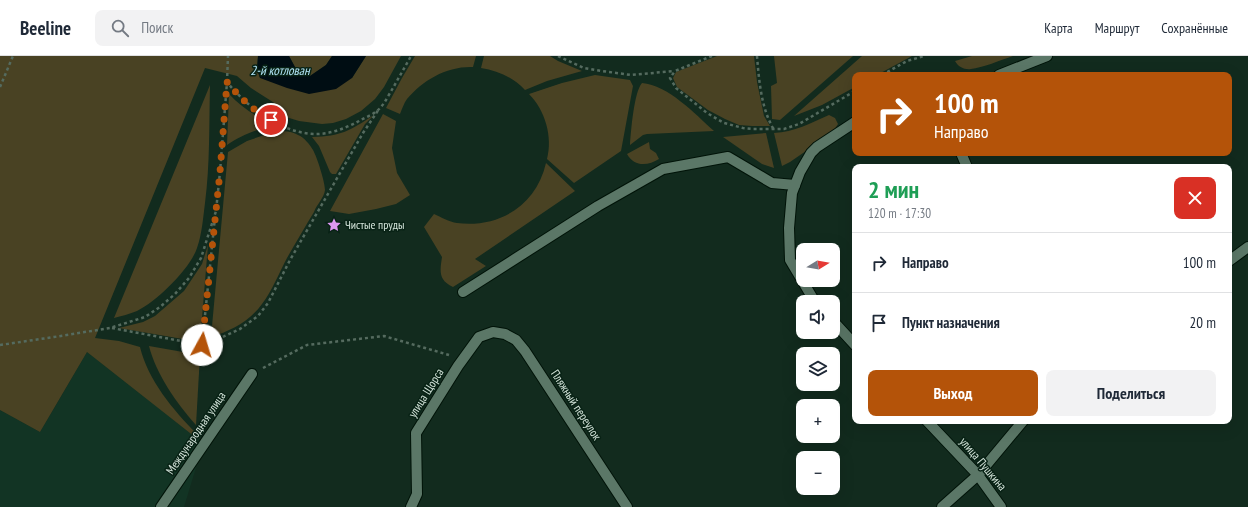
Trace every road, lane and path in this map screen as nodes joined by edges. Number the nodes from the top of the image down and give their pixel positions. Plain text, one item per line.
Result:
1 (13, 56) edge
2 (228, 56) edge
3 (411, 56) edge
4 (558, 56) edge
5 (712, 56) edge
6 (757, 56) edge
7 (924, 56) edge
8 (1047, 56) edge
9 (675, 71) junction
10 (887, 72) edge
11 (1007, 72) edge
12 (227, 82) junction
13 (0, 87) edge
14 (852, 93) edge
15 (380, 109) junction
16 (852, 124) edge
17 (774, 130) junction
18 (795, 185) junction
19 (216, 211) junction
20 (1248, 247) edge
21 (1232, 259) edge
22 (463, 292) dead end
23 (811, 295) edge
24 (110, 328) junction
25 (840, 329) edge
26 (493, 332) joint
27 (852, 342) edge
28 (0, 345) edge
29 (202, 345) junction
30 (464, 359) junction
31 (252, 374) joint
32 (930, 424) edge
33 (1020, 424) edge
34 (978, 475) junction
35 (161, 507) edge
36 (412, 507) edge
37 (627, 507) edge
38 (942, 507) edge
39 (1001, 507) edge

1 - 13 path
2 - 12 path
3 - 15 path
4 - 9 path
5 - 9 path
6 - 17 path
7 - 10 path
8 - 11 street
9 - 17 path
12 - 15 path
12 - 19 path
14 - 17 path
15 - 29 path
16 - 18 street
18 - 22 street
18 - 23 street
19 - 24 path
19 - 29 path
20 - 21 street
24 - 28 path
24 - 29 path
25 - 27 street
26 - 30 street, улица Щорса
26 - 37 street, Пляжный переулок
30 - 31 path
30 - 36 street, улица Щорса
31 - 35 street, Международная улица
32 - 34 street, улица Пушкина
33 - 34 street
34 - 38 street
34 - 39 street, улица Пушкина

